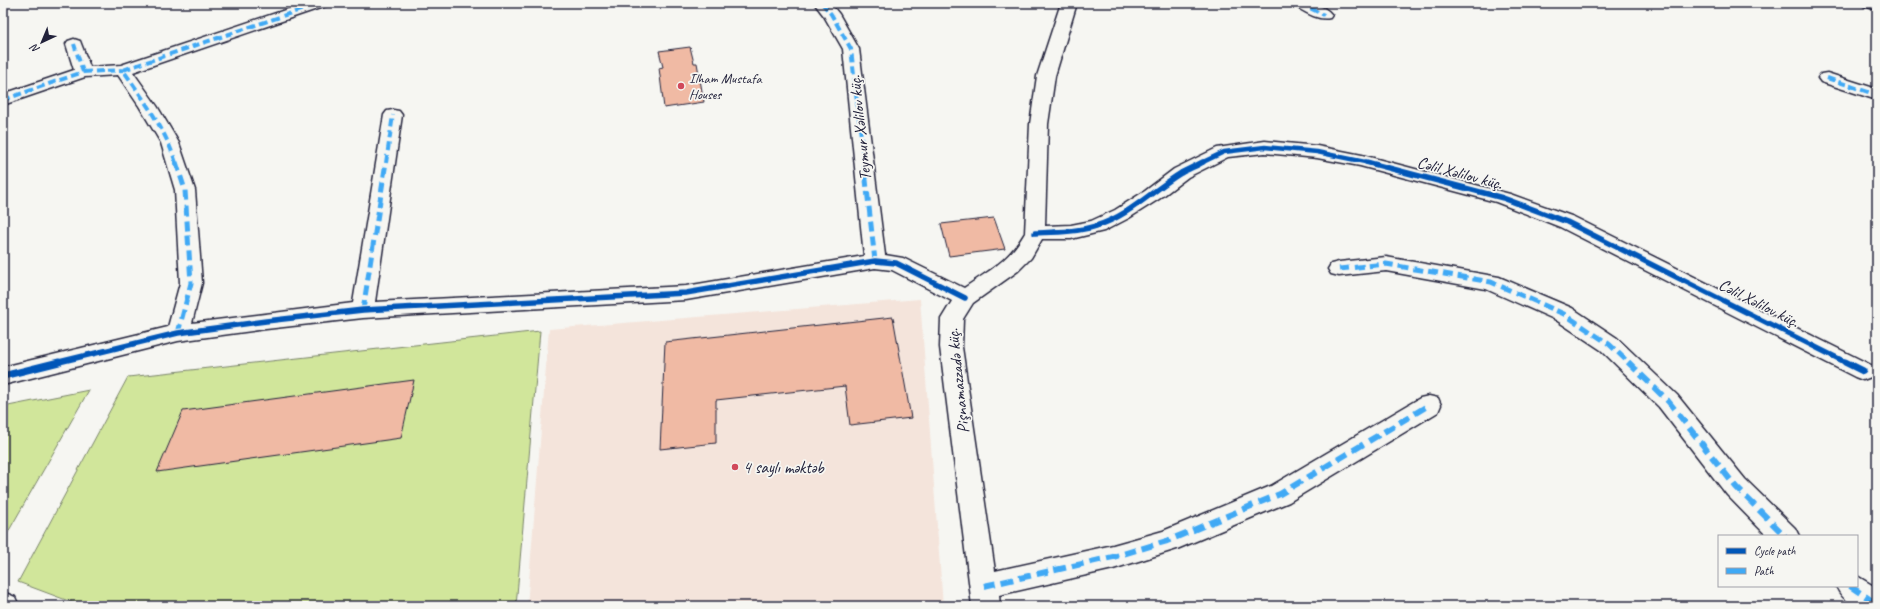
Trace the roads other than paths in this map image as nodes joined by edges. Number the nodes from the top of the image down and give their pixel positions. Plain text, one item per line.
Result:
1 (321, 3) edge
2 (822, 3) edge
3 (1069, 3) edge
4 (1300, 3) edge
5 (1869, 3) edge
6 (1877, 5) edge
7 (1324, 15) dead end
8 (74, 44) dead end
9 (123, 70) junction
10 (83, 72) junction
11 (1827, 78) dead end
12 (1877, 95) edge
13 (3, 100) edge
14 (393, 115) dead end
15 (1035, 233) junction
16 (875, 261) junction
17 (1339, 269) dead end
18 (966, 298) junction
19 (363, 310) junction
20 (178, 333) junction
21 (1863, 371) dead end
22 (3, 376) edge
23 (1430, 405) dead end
24 (1784, 535) edge
25 (1852, 587) edge
26 (985, 596) edge
27 (1877, 604) edge

1 - 9 street
2 - 16 street, Teymur Xəlilov küç.
3 - 15 street, Pişnamazzadə küç.
4 - 7 street
5 - 6 street
8 - 10 street
9 - 10 street
9 - 20 street
10 - 13 street
11 - 12 street
14 - 19 street
15 - 18 street, Pişnamazzadə küç.
15 - 21 street, Cəlil Xəlilov küç.
16 - 18 street
16 - 19 street
17 - 24 street
18 - 26 street, Pişnamazzadə küç.
19 - 20 street
20 - 22 street
23 - 26 street
25 - 27 street

